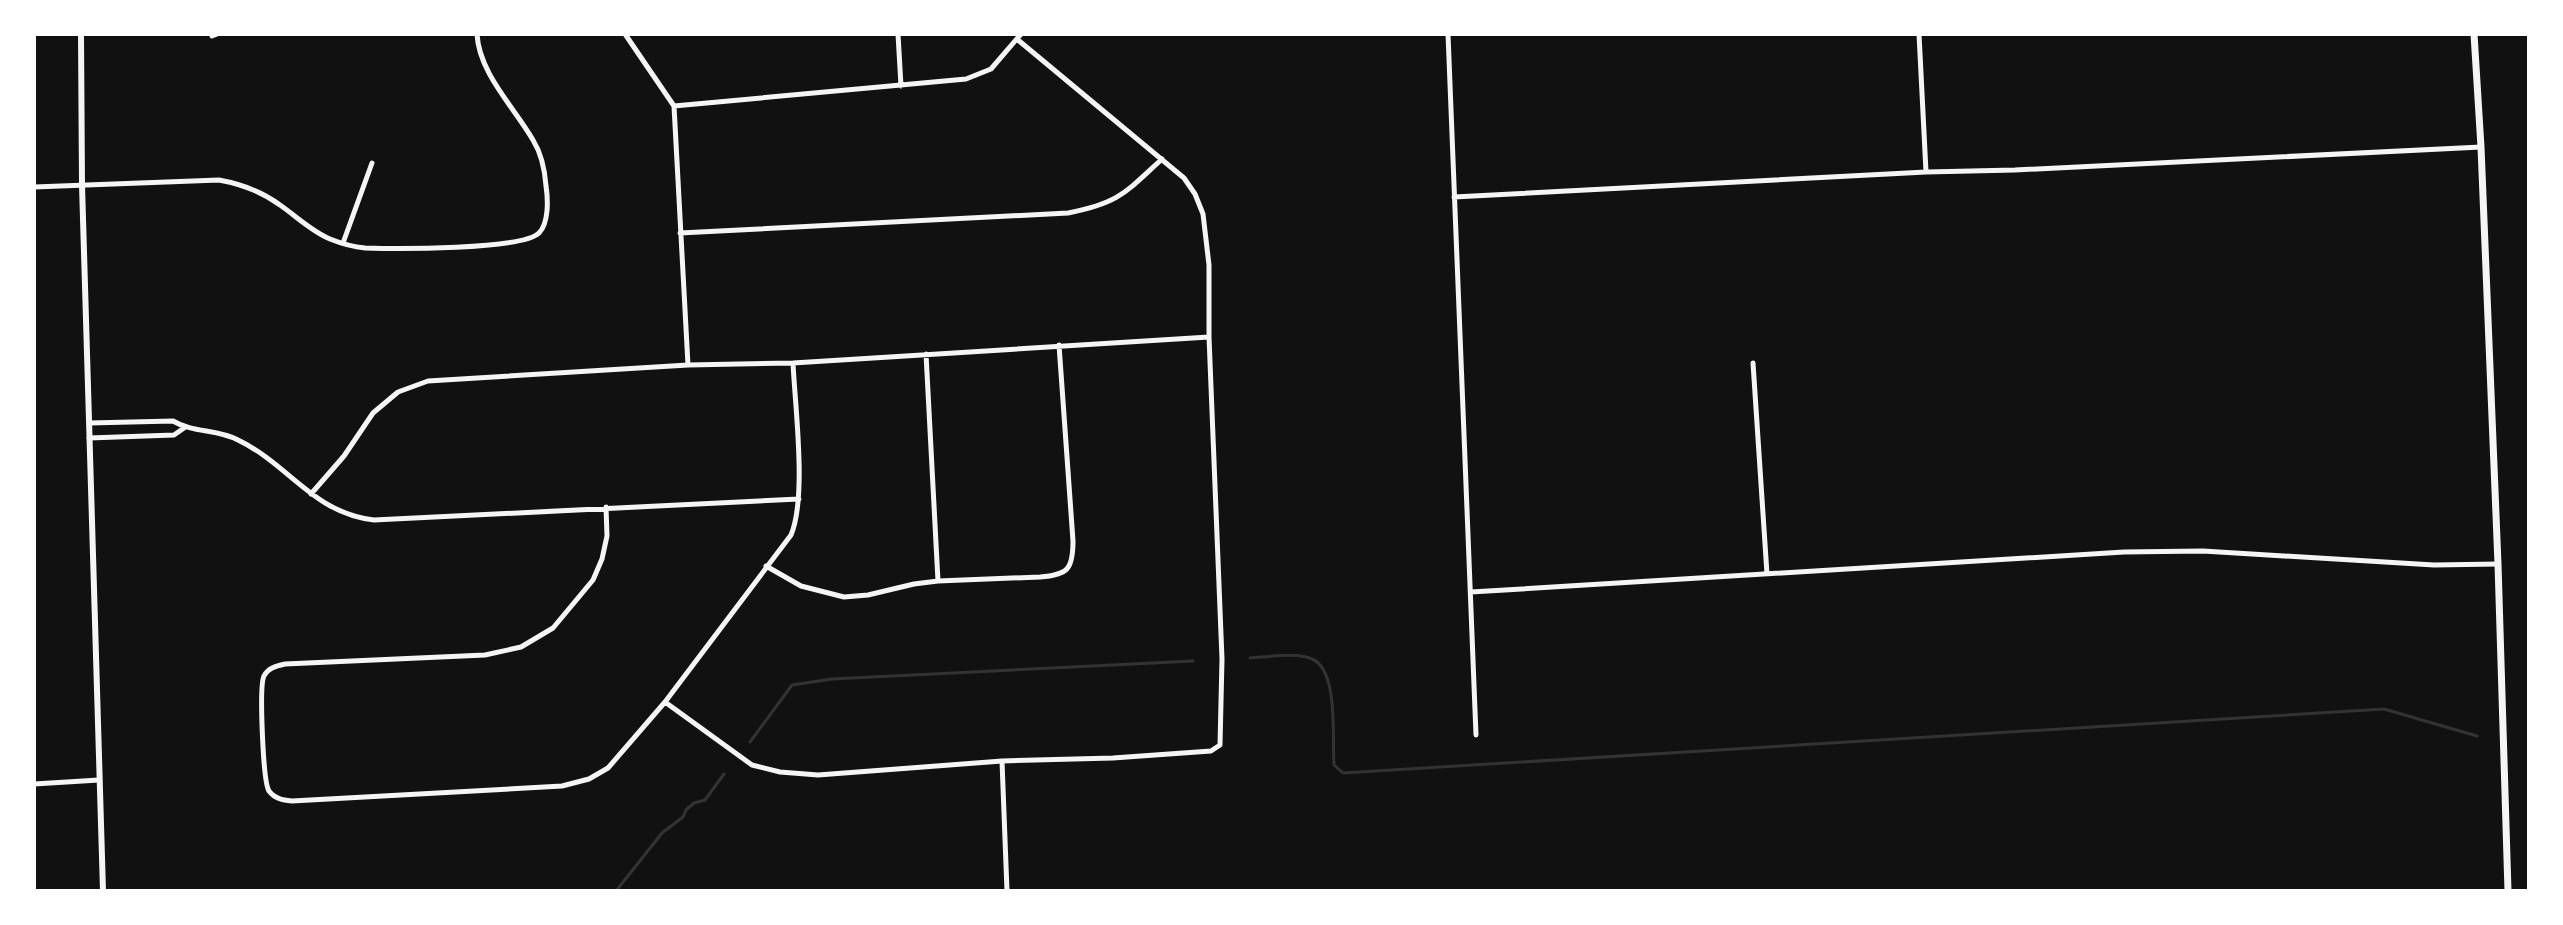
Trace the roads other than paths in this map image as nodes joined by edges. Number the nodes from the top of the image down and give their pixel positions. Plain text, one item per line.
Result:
1 (81, 34) edge
2 (477, 34) edge
3 (625, 34) edge
4 (898, 34) edge
5 (1448, 34) edge
6 (1919, 34) edge
7 (2474, 34) edge
8 (1019, 37) edge
9 (901, 86) junction
10 (674, 106) junction
11 (2481, 147) junction
12 (1162, 159) junction
13 (372, 163) dead end
14 (1926, 172) junction
15 (82, 185) junction
16 (34, 187) edge
17 (1454, 197) junction
18 (680, 233) junction
19 (343, 243) junction
20 (1209, 337) junction
21 (1059, 345) junction
22 (926, 354) junction
23 (793, 363) junction
24 (1753, 363) dead end
25 (688, 365) junction
26 (89, 423) junction
27 (184, 428) junction
28 (89, 438) junction
29 (311, 494) junction
30 (799, 499) junction
31 (606, 507) junction
32 (2498, 564) junction
33 (766, 566) junction
34 (1767, 574) junction
35 (938, 581) junction
36 (1471, 592) junction
37 (665, 702) junction
38 (1476, 735) dead end
39 (1002, 761) junction
40 (99, 780) junction
41 (34, 784) edge
42 (103, 891) edge
43 (1007, 891) edge
44 (2508, 891) edge

1 - 15 street
2 - 19 street
3 - 10 street
4 - 9 street
5 - 17 street
6 - 14 street
7 - 11 main road
8 - 9 street
8 - 12 street
9 - 10 street
10 - 18 street
11 - 14 street
11 - 32 main road
12 - 18 street
12 - 20 street
13 - 19 street
14 - 17 street
15 - 16 street
15 - 19 street
15 - 26 street
17 - 36 street
18 - 25 street
20 - 21 street
20 - 39 street
21 - 22 street
21 - 35 street
22 - 23 street
22 - 35 street
23 - 25 street
23 - 30 street
24 - 34 street
25 - 29 street
26 - 27 street
26 - 28 street
27 - 28 street
27 - 29 street
28 - 40 street
29 - 31 street
30 - 31 street
30 - 33 street
31 - 37 street
32 - 34 street
32 - 44 main road
33 - 35 street
33 - 37 street
34 - 36 street
36 - 38 street
37 - 39 street
39 - 43 street
40 - 41 street
40 - 42 street

